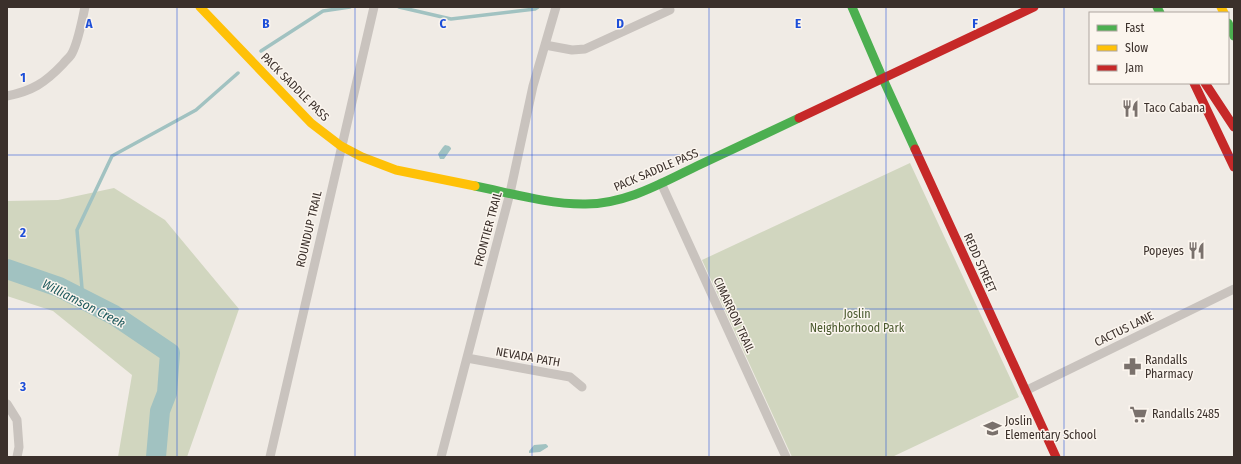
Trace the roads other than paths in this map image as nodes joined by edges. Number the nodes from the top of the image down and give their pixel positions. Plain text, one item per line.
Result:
1 (85, 7) edge
2 (201, 7) edge
3 (374, 7) edge
4 (556, 7) edge
5 (852, 7) edge
6 (1034, 7) edge
7 (670, 10) dead end
8 (1229, 25) edge
9 (1234, 36) edge
10 (545, 45) junction
11 (882, 79) junction
12 (1194, 84) edge
13 (1207, 84) edge
14 (7, 96) edge
15 (1234, 127) edge
16 (341, 146) junction
17 (1234, 167) edge
18 (661, 184) junction
19 (510, 193) junction
20 (1234, 289) edge
21 (467, 358) junction
22 (582, 387) dead end
23 (1025, 391) junction
24 (7, 404) edge
25 (17, 457) edge
26 (270, 457) edge
27 (441, 457) edge
28 (786, 457) edge
29 (1056, 457) edge

1 - 14 street
2 - 16 main road, PACK SADDLE PASS
3 - 16 street, ROUNDUP TRAIL
4 - 10 street, FRONTIER TRAIL
5 - 11 main road, REDD STREET
6 - 11 main road, PACK SADDLE PASS
7 - 10 street
8 - 9 main road
10 - 19 street, FRONTIER TRAIL
11 - 18 main road, PACK SADDLE PASS
11 - 23 main road, REDD STREET
12 - 17 main road
13 - 15 main road
16 - 19 main road, PACK SADDLE PASS
16 - 26 street, ROUNDUP TRAIL
18 - 19 main road, PACK SADDLE PASS
18 - 28 street, CIMARRON TRAIL
19 - 21 street, FRONTIER TRAIL
20 - 23 street, CACTUS LANE
21 - 22 street, NEVADA PATH
21 - 27 street, FRONTIER TRAIL
23 - 29 main road, REDD STREET
24 - 25 street

